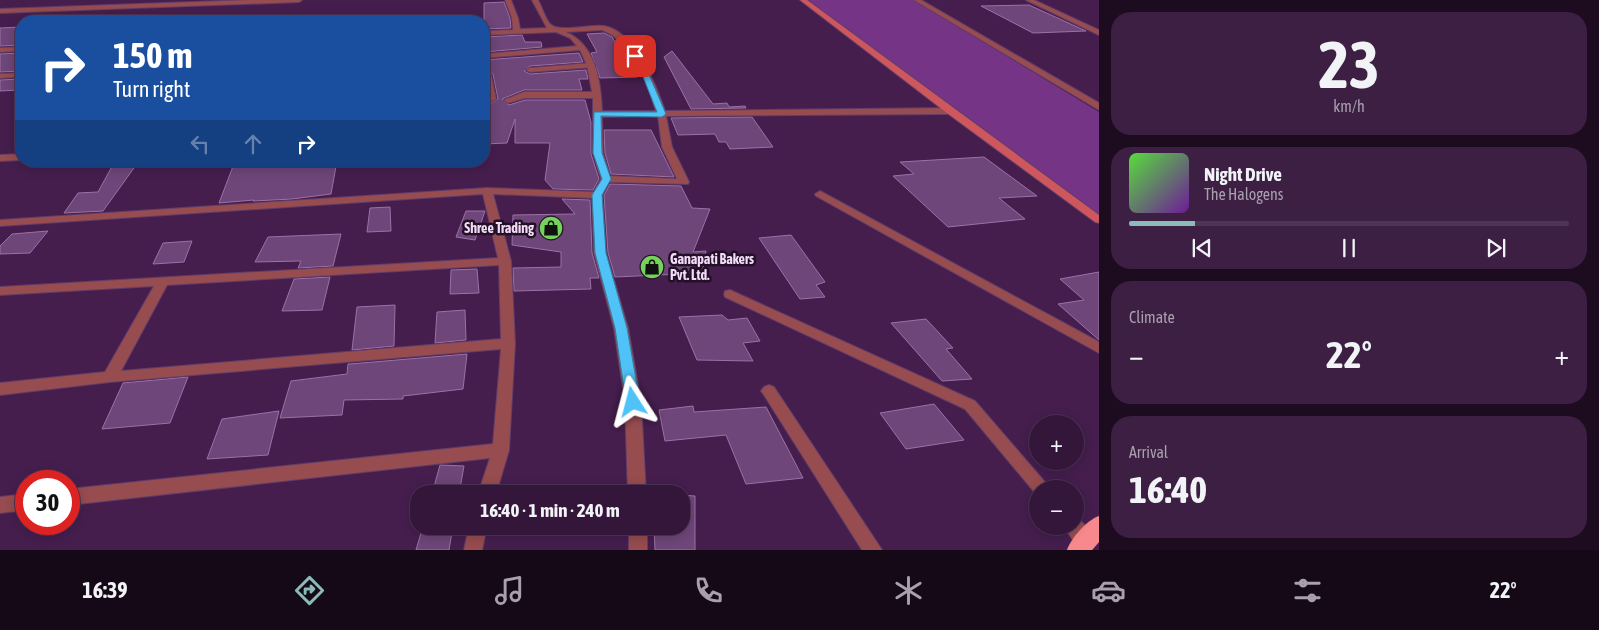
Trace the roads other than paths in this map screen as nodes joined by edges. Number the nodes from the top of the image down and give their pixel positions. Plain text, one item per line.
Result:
1 (299, 0) edge
2 (508, 0) edge
3 (536, 0) edge
4 (803, 0) edge
5 (917, 0) edge
6 (1028, 0) edge
7 (0, 10) edge
8 (559, 31) junction
9 (517, 32) junction
10 (1099, 32) edge
11 (490, 33) edge
12 (583, 48) junction
13 (15, 49) edge
14 (0, 50) edge
15 (490, 56) edge
16 (591, 65) junction
17 (530, 70) dead end
18 (15, 75) edge
19 (0, 76) edge
20 (597, 95) junction
21 (508, 100) dead end
22 (1099, 107) edge
23 (950, 111) junction
24 (597, 114) junction
25 (662, 114) junction
26 (15, 157) edge
27 (0, 158) edge
28 (606, 179) junction
29 (487, 191) junction
30 (820, 194) dead end
31 (597, 195) junction
32 (1099, 220) edge
33 (0, 223) edge
34 (505, 261) junction
35 (163, 281) junction
36 (0, 291) edge
37 (730, 294) dead end
38 (508, 343) junction
39 (1099, 348) edge
40 (110, 377) junction
41 (0, 388) edge
42 (769, 392) dead end
43 (502, 450) junction
44 (1034, 480) edge
45 (490, 485) edge
46 (637, 485) edge
47 (80, 496) edge
48 (15, 503) edge
49 (0, 504) edge
50 (476, 535) edge
51 (638, 535) edge
52 (473, 550) edge
53 (638, 550) edge
54 (873, 550) edge

1 - 7 street
2 - 9 street
3 - 8 street
4 - 23 street
5 - 22 street
6 - 10 street
8 - 9 street
8 - 12 street
8 - 25 street
9 - 11 street
12 - 15 street
12 - 16 street
13 - 14 street
16 - 17 street
16 - 20 street
18 - 19 street
20 - 21 street
20 - 24 street
23 - 25 street
23 - 32 street
24 - 25 street
24 - 28 street
25 - 28 street
26 - 27 street
28 - 31 street
29 - 31 street
29 - 33 street
29 - 34 street
30 - 39 street
31 - 46 street
34 - 35 street
34 - 38 street
35 - 36 street
35 - 40 street
37 - 44 street
38 - 40 street
38 - 43 street
40 - 41 street
42 - 54 street
43 - 45 street
43 - 47 street
48 - 49 street
50 - 52 street
51 - 53 street

